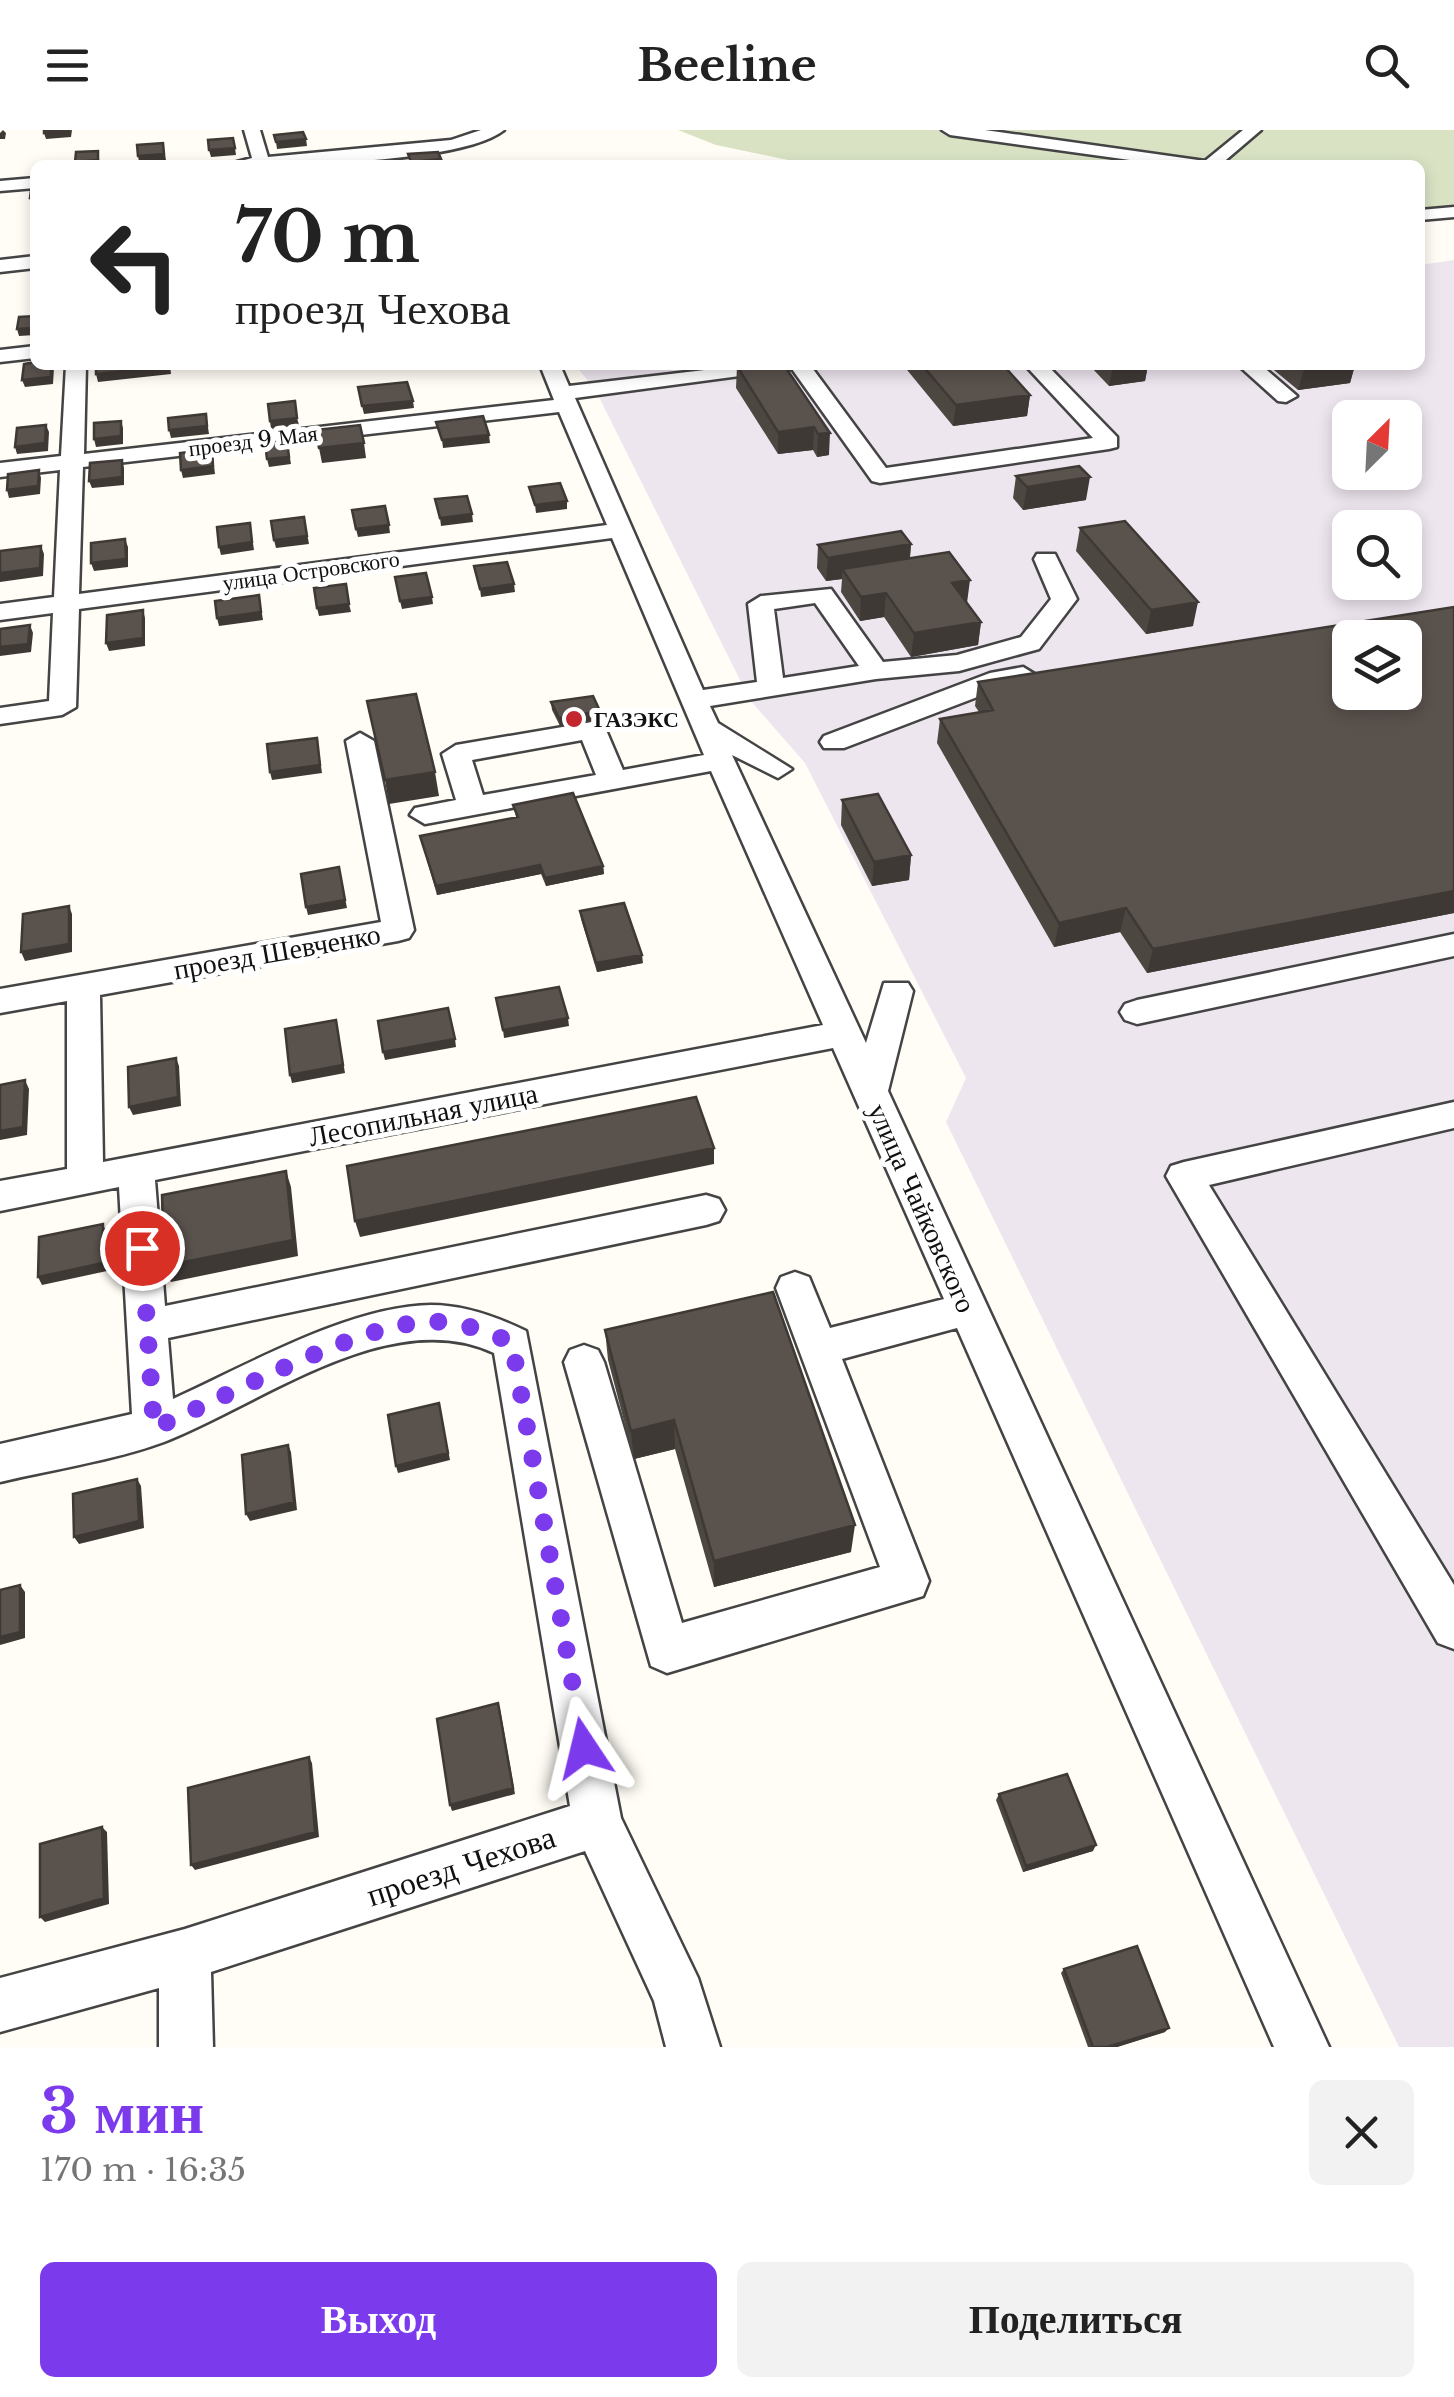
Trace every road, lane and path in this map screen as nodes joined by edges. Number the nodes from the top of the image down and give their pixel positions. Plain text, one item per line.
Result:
1 (252, 130) edge
2 (496, 130) edge
3 (950, 130) edge
4 (1253, 130) edge
5 (453, 145) junction
6 (261, 160) edge
7 (302, 160) edge
8 (460, 160) edge
9 (1166, 160) edge
10 (1216, 160) edge
11 (30, 183) edge
12 (0, 186) edge
13 (1454, 212) edge
14 (1425, 215) edge
15 (30, 263) edge
16 (0, 266) edge
17 (30, 353) edge
18 (0, 356) edge
19 (76, 370) edge
20 (747, 370) edge
21 (803, 370) edge
22 (1040, 370) edge
23 (1254, 370) edge
24 (558, 388) edge
25 (1286, 396) dead end
26 (72, 461) junction
27 (0, 470) edge
28 (621, 530) junction
29 (1046, 560) dead end
30 (63, 604) junction
31 (0, 612) edge
32 (1059, 669) edge
33 (876, 671) junction
34 (771, 688) junction
35 (0, 716) edge
36 (708, 730) junction
37 (360, 741) dead end
38 (834, 742) dead end
39 (778, 768) dead end
40 (613, 780) junction
41 (472, 806) junction
42 (425, 815) dead end
43 (1454, 944) edge
44 (84, 986) junction
45 (896, 991) dead end
46 (0, 1001) edge
47 (1138, 1012) dead end
48 (846, 1033) junction
49 (870, 1093) junction
50 (1454, 1115) edge
51 (136, 1170) junction
52 (85, 1180) junction
53 (0, 1196) edge
54 (706, 1210) dead end
55 (794, 1288) dead end
56 (968, 1309) junction
57 (147, 1326) junction
58 (817, 1348) junction
59 (584, 1362) dead end
60 (154, 1428) junction
61 (0, 1463) edge
62 (1454, 1626) edge
63 (597, 1822) junction
64 (184, 1955) junction
65 (0, 2005) edge
66 (186, 2047) edge
67 (693, 2047) edge
68 (1302, 2047) edge

1 - 6 street
2 - 5 street
3 - 9 street
4 - 10 street
5 - 7 street
5 - 8 street
11 - 12 street
13 - 14 street
15 - 16 street
17 - 18 street
19 - 26 street
20 - 24 street, проезд 9 Мая
21 - 22 street
23 - 25 street
24 - 26 street, проезд 9 Мая
24 - 28 street, улица Чайковского
26 - 27 street, проезд 9 Мая
26 - 30 street
28 - 30 street, улица Островского
28 - 36 street, улица Чайковского
29 - 33 street
30 - 31 street, улица Островского
30 - 35 street
32 - 38 street
33 - 34 street
33 - 34 street
34 - 36 street
36 - 39 street
36 - 40 street
36 - 48 street, улица Чайковского
37 - 44 street, проезд Шевченко
40 - 41 street
40 - 41 street
41 - 42 street
43 - 47 street
44 - 46 street, проезд Шевченко
44 - 52 street
45 - 49 street
48 - 49 street, улица Чайковского
48 - 51 street, Лесопильная улица
49 - 56 street, улица Чайковского
50 - 62 street
51 - 52 street, Лесопильная улица
51 - 57 street
52 - 53 street, Лесопильная улица
54 - 57 street
55 - 58 street
56 - 58 street
56 - 68 street, улица Чайковского
57 - 60 street
58 - 59 street
60 - 61 street
60 - 63 street
63 - 64 street, проезд Чехова
63 - 67 street
64 - 65 street, проезд Чехова
64 - 66 street

